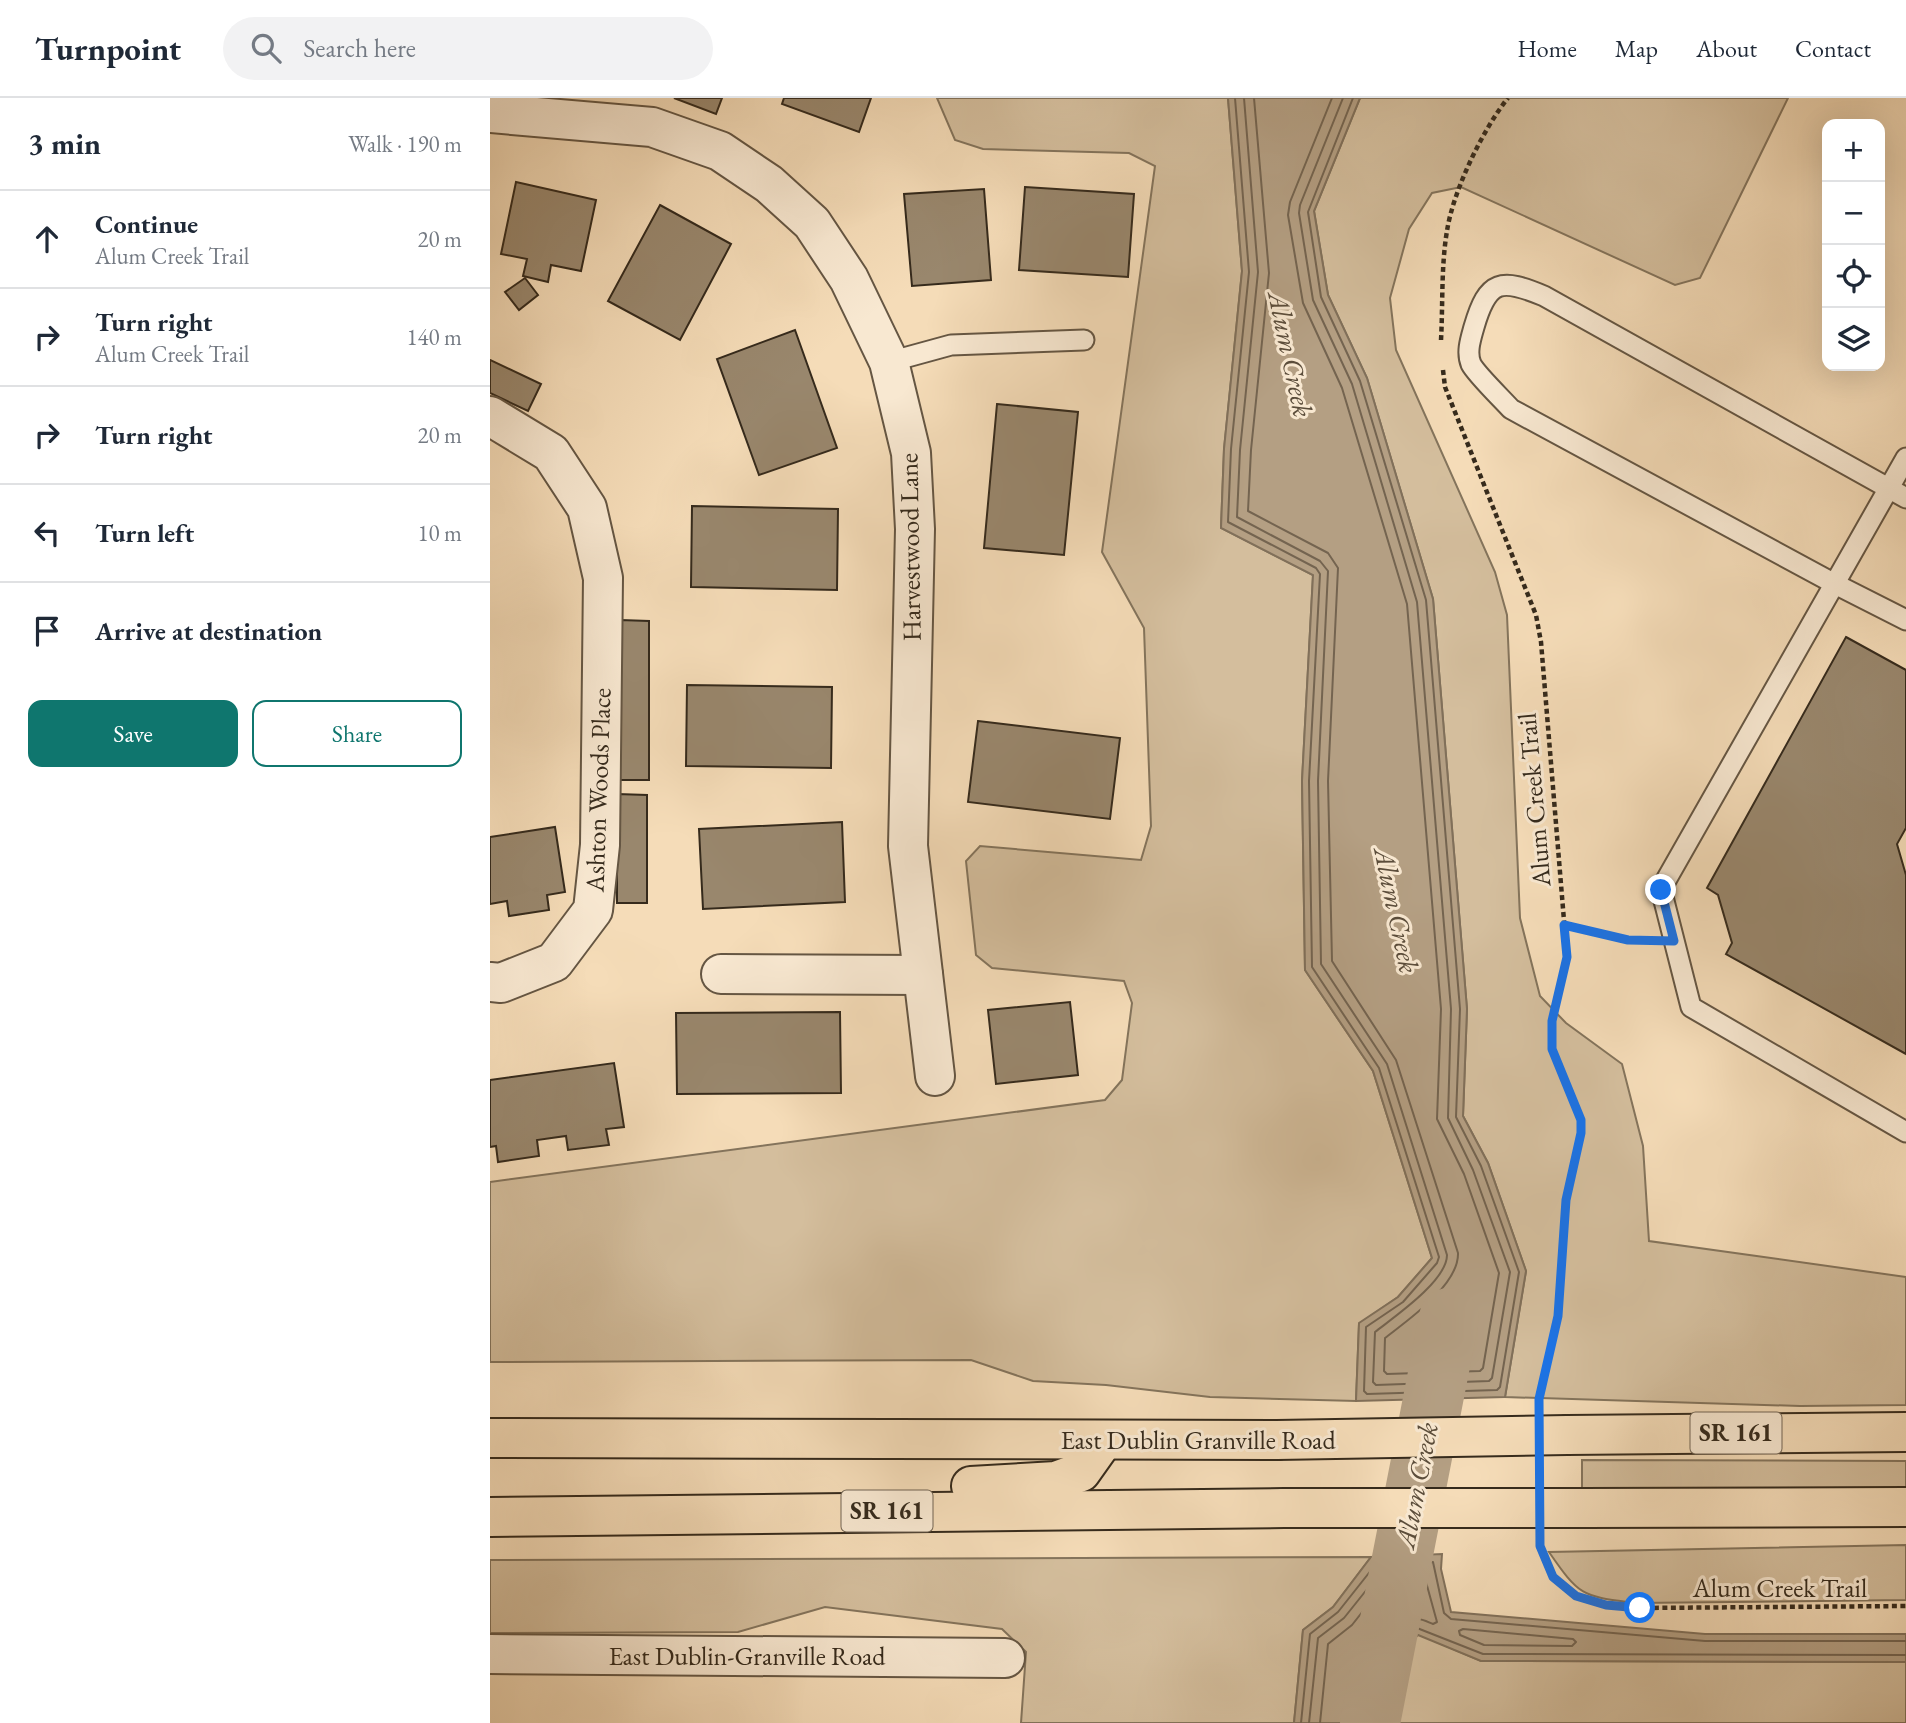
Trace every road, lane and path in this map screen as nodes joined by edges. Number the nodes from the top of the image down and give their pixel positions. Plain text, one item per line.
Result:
1 (1508, 98) edge
2 (572, 108) edge
3 (490, 113) edge
4 (1084, 340) dead end
5 (1441, 340) dead end
6 (889, 362) junction
7 (1442, 365) dead end
8 (490, 416) edge
9 (1906, 458) edge
10 (1898, 493) edge
11 (1835, 584) junction
12 (1906, 620) edge
13 (1564, 925) junction
14 (1674, 941) junction
15 (721, 974) dead end
16 (923, 975) junction
17 (490, 982) edge
18 (935, 1076) dead end
19 (1906, 1132) edge
20 (1553, 1424) junction
21 (1906, 1432) edge
22 (490, 1438) edge
23 (1103, 1441) junction
24 (1906, 1507) edge
25 (754, 1513) junction
26 (490, 1517) edge
27 (1539, 1533) dead end
28 (1906, 1606) edge
29 (490, 1654) edge
30 (1005, 1658) dead end

1 - 5 path
2 - 3 street, Harvestwood Lane
2 - 6 street, Harvestwood Lane
4 - 6 lane
6 - 16 street, Harvestwood Lane
7 - 13 path, Alum Creek Trail
8 - 17 street, Ashton Woods Place
9 - 10 lane
10 - 11 lane
10 - 11 lane
11 - 12 lane
11 - 14 lane
13 - 14 path
13 - 20 path, Alum Creek Trail
14 - 19 lane
15 - 16 street
16 - 18 street, Harvestwood Lane
20 - 21 main road, East Dublin Granville Road / SR 161
20 - 23 main road, East Dublin Granville Road / SR 161, bridge
22 - 23 main road, East Dublin Granville Road / SR 161
23 - 25 main road
24 - 25 main road, SR 161, bridge
25 - 26 main road, SR 161
27 - 28 path, Alum Creek Trail
29 - 30 street, East Dublin-Granville Road

